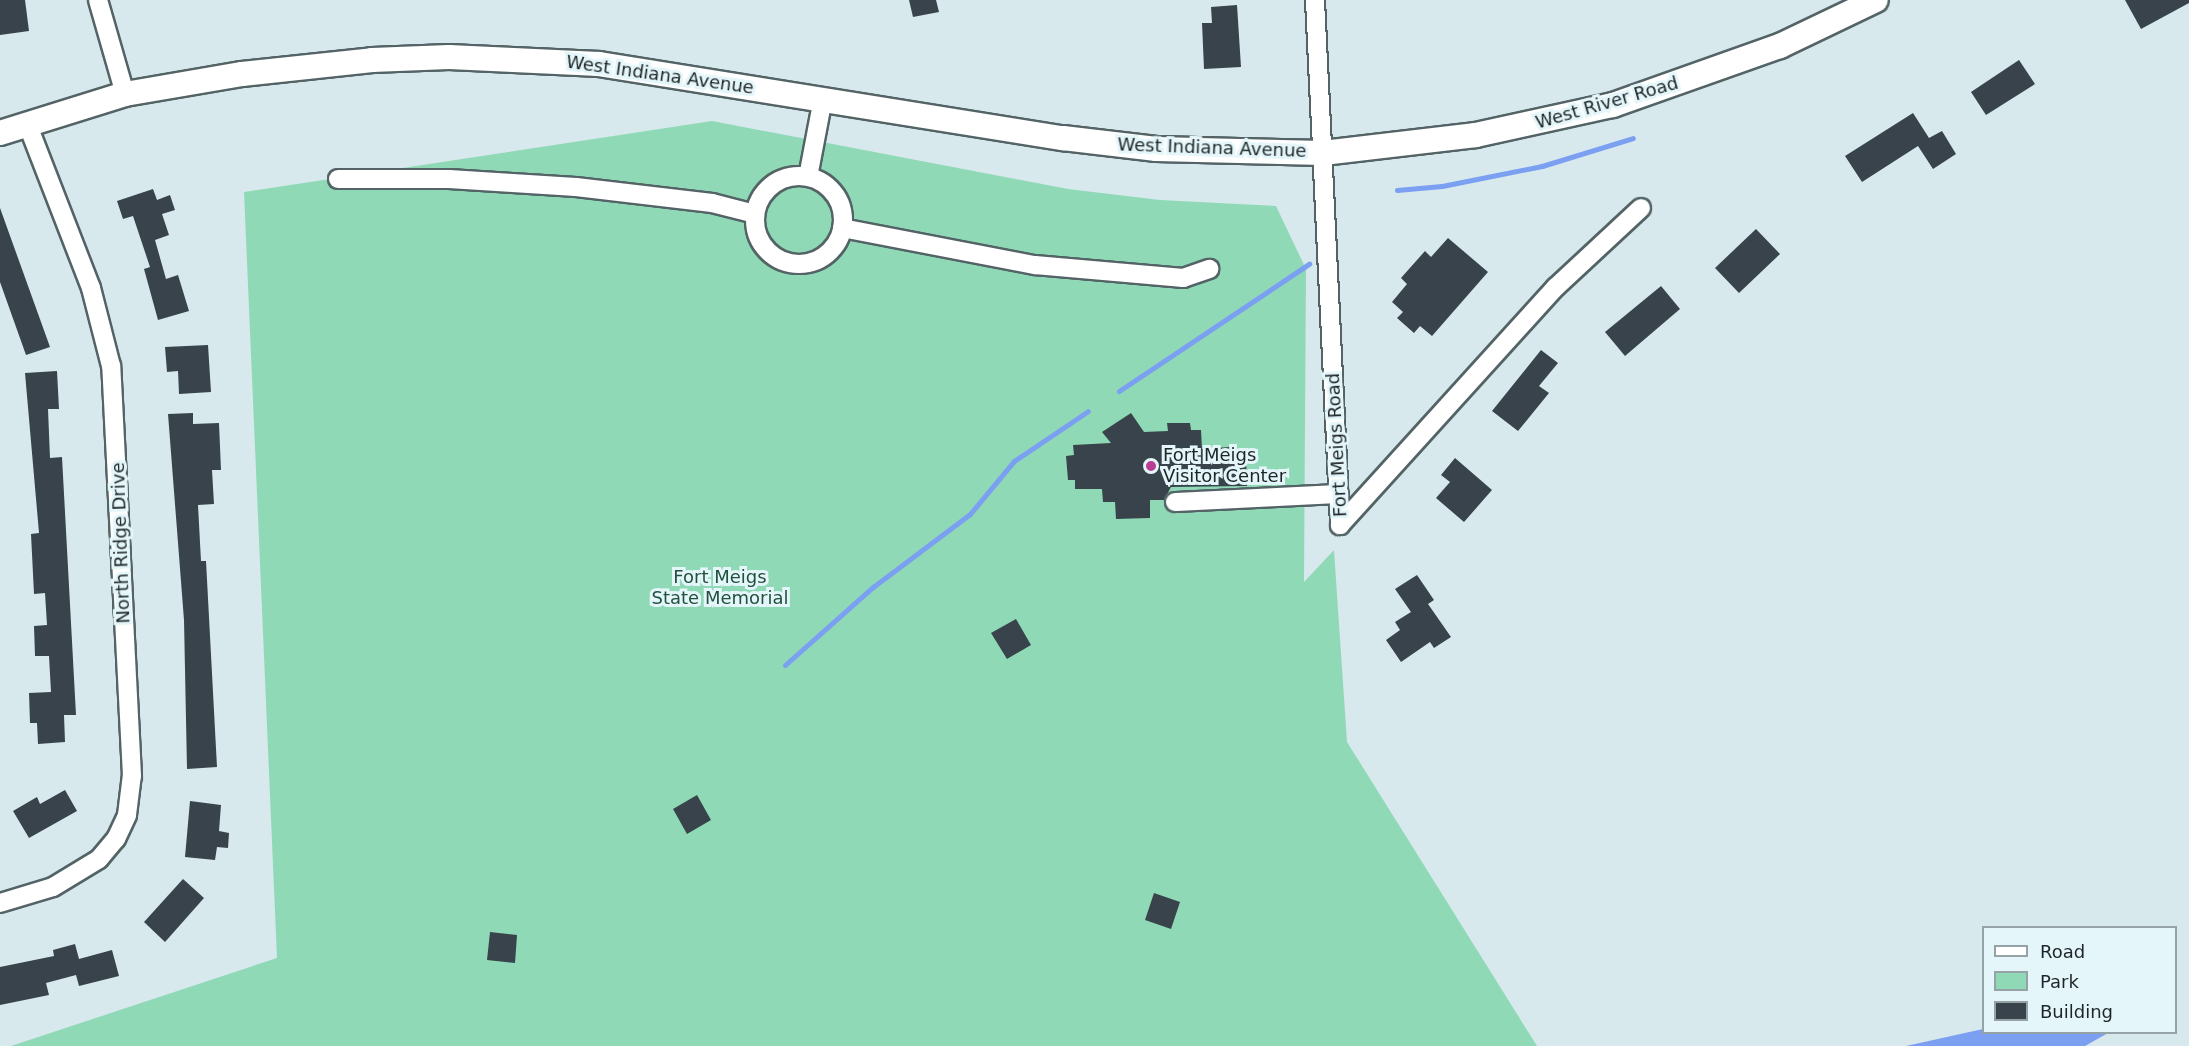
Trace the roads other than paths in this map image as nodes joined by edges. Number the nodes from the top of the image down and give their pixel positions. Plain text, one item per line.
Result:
1 (98, 0) edge
2 (1315, 0) edge
3 (1876, 0) edge
4 (125, 94) junction
5 (823, 98) junction
6 (27, 123) junction
7 (0, 133) edge
8 (1323, 153) junction
9 (808, 177) junction
10 (338, 179) dead end
11 (1641, 208) dead end
12 (755, 214) junction
13 (842, 228) junction
14 (1209, 268) dead end
15 (1339, 494) junction
16 (1175, 502) dead end
17 (0, 903) edge

1 - 4 street
2 - 8 street, Fort Meigs Road
3 - 8 main road, West River Road
4 - 5 main road, West Indiana Avenue
4 - 6 main road, West Indiana Avenue
5 - 8 main road, West Indiana Avenue
5 - 9 street
6 - 7 main road, West Indiana Avenue
6 - 17 street, North Ridge Drive
8 - 15 street, Fort Meigs Road
9 - 12 street
9 - 13 street
10 - 12 street
11 - 15 street, Fort Meigs Road
12 - 13 street
13 - 14 street
15 - 16 street

